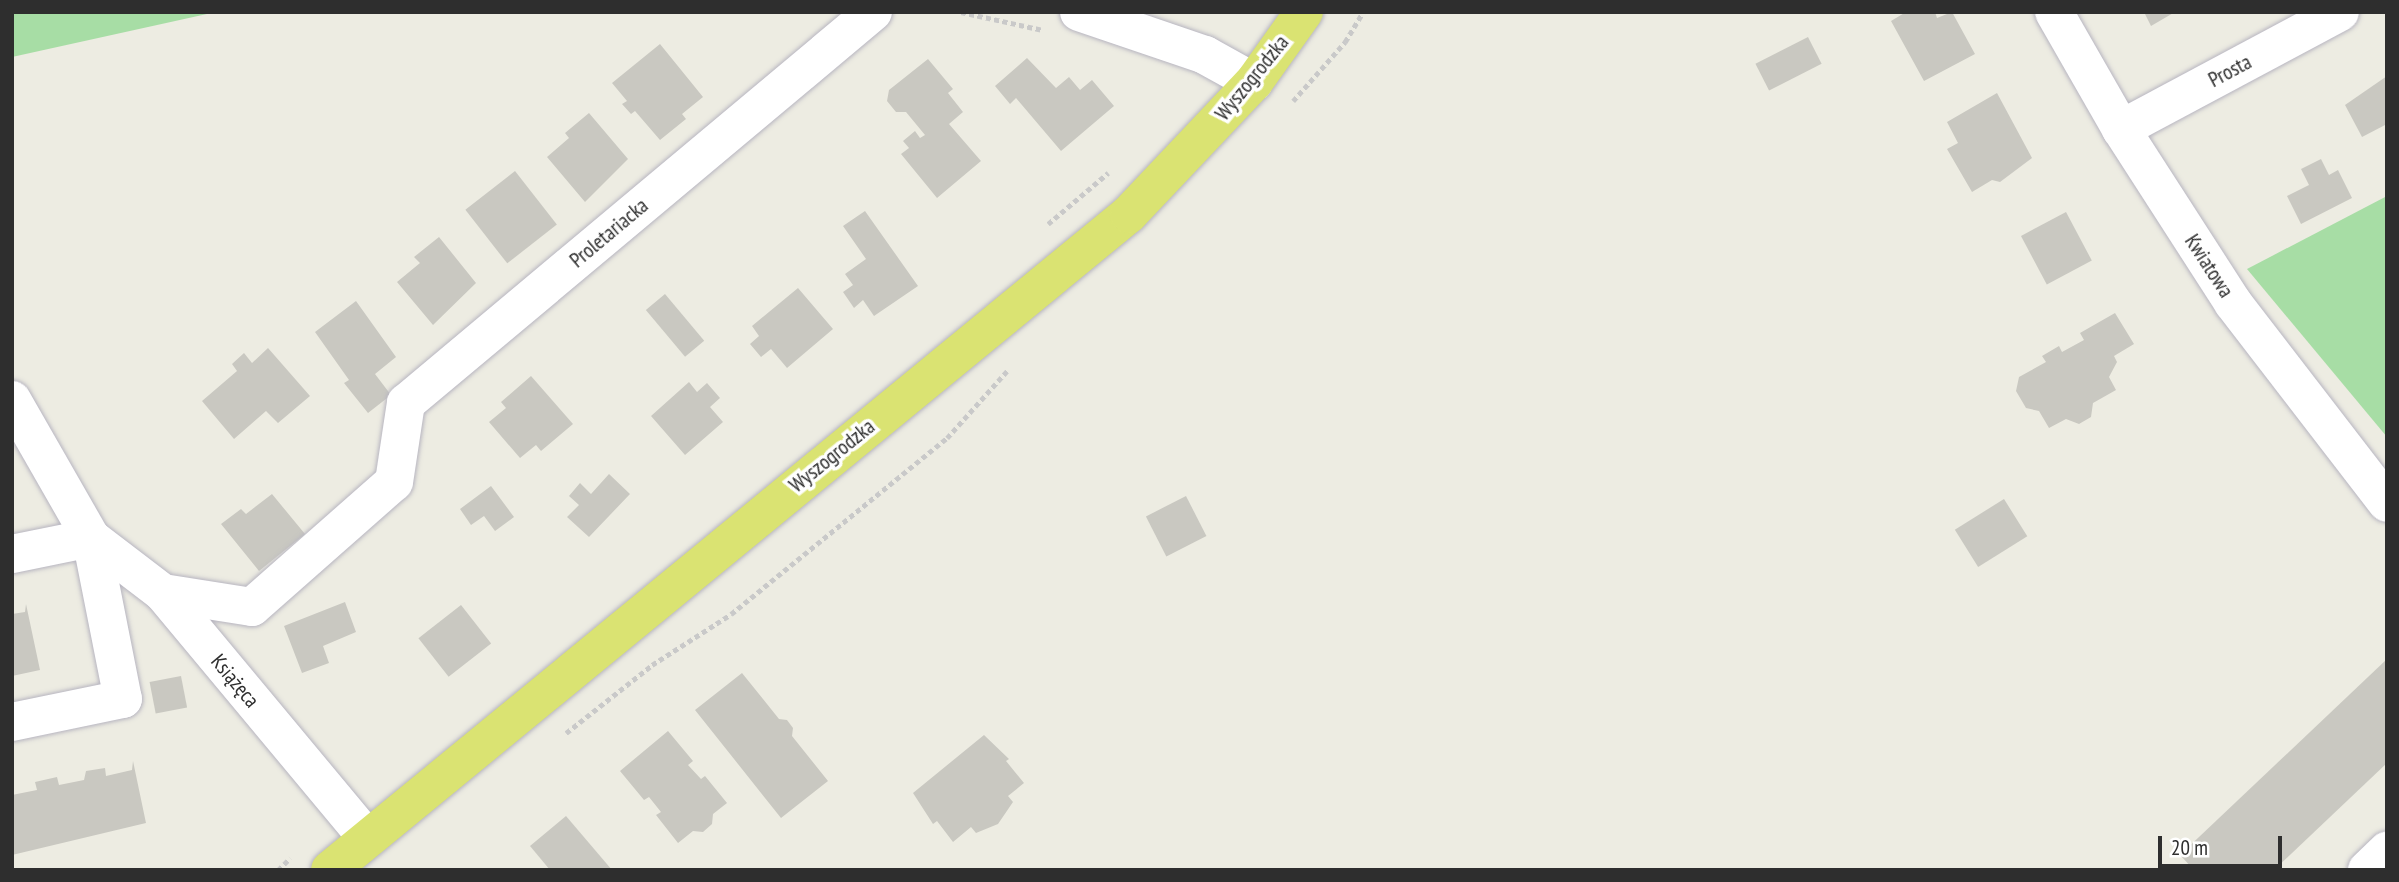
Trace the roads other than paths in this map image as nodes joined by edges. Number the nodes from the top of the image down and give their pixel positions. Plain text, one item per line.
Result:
1 (873, 12) edge
2 (1304, 12) edge
3 (2054, 12) edge
4 (2340, 12) edge
5 (1066, 22) edge
6 (1254, 82) junction
7 (2120, 129) junction
8 (12, 400) edge
9 (2387, 503) edge
10 (91, 538) junction
11 (12, 554) edge
12 (163, 593) junction
13 (12, 722) edge
14 (366, 837) junction
15 (2387, 851) edge
16 (330, 870) edge
17 (2367, 870) edge

1 - 12 street, Proletariacka
2 - 6 main road, Wyszogrodzka
3 - 7 street, Kwiatowa
4 - 7 street, Prosta
5 - 6 street
6 - 14 main road, Wyszogrodzka
7 - 9 street, Kwiatowa
8 - 10 street, Książęca
10 - 11 street
10 - 12 street, Książęca
10 - 13 street, Książęca
12 - 14 street, Książęca
14 - 16 main road, Wyszogrodzka
15 - 17 street

